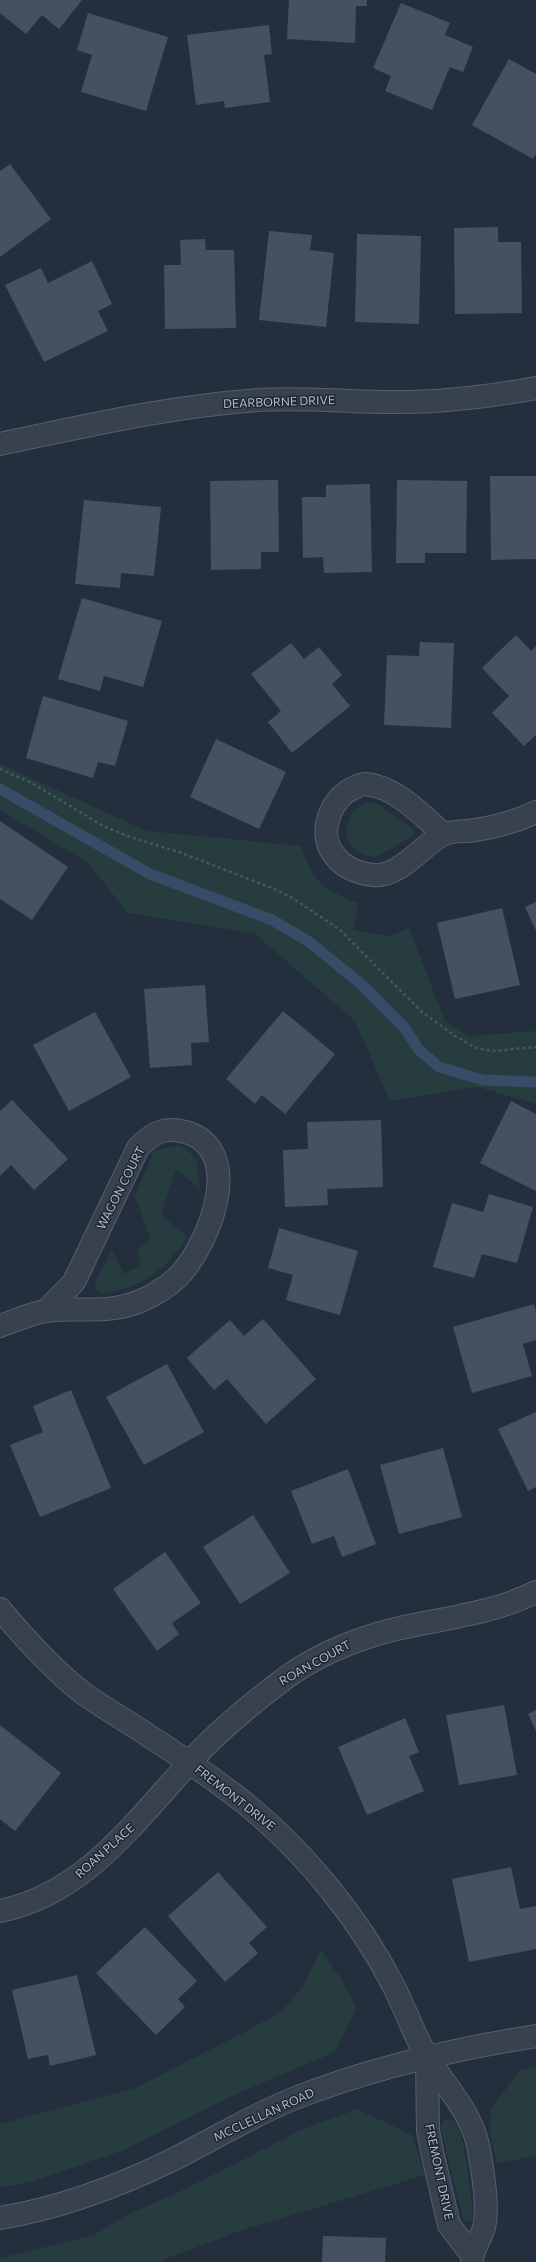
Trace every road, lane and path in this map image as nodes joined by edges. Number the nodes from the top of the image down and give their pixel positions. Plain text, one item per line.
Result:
1 (536, 388) edge
2 (0, 444) edge
3 (0, 769) edge
4 (536, 812) edge
5 (443, 834) junction
6 (536, 1047) edge
7 (46, 1311) junction
8 (0, 1326) edge
9 (536, 1592) edge
10 (0, 1609) edge
11 (189, 1762) junction
12 (0, 1911) edge
13 (536, 2036) edge
14 (428, 2057) junction
15 (0, 2218) edge
16 (472, 2258) edge

1 - 2 street, DEARBORNE DRIVE
3 - 6 path
4 - 5 street
5 - 5 street
7 - 7 street, WAGON COURT
7 - 8 street, WAGON COURT
9 - 11 street, ROAN COURT
10 - 11 street, FREMONT DRIVE
11 - 12 street, ROAN PLACE
11 - 14 street, FREMONT DRIVE
13 - 14 street, MCCLELLAN ROAD
14 - 15 street, MCCLELLAN ROAD
14 - 16 street, FREMONT DRIVE
14 - 16 street, FREMONT DRIVE

